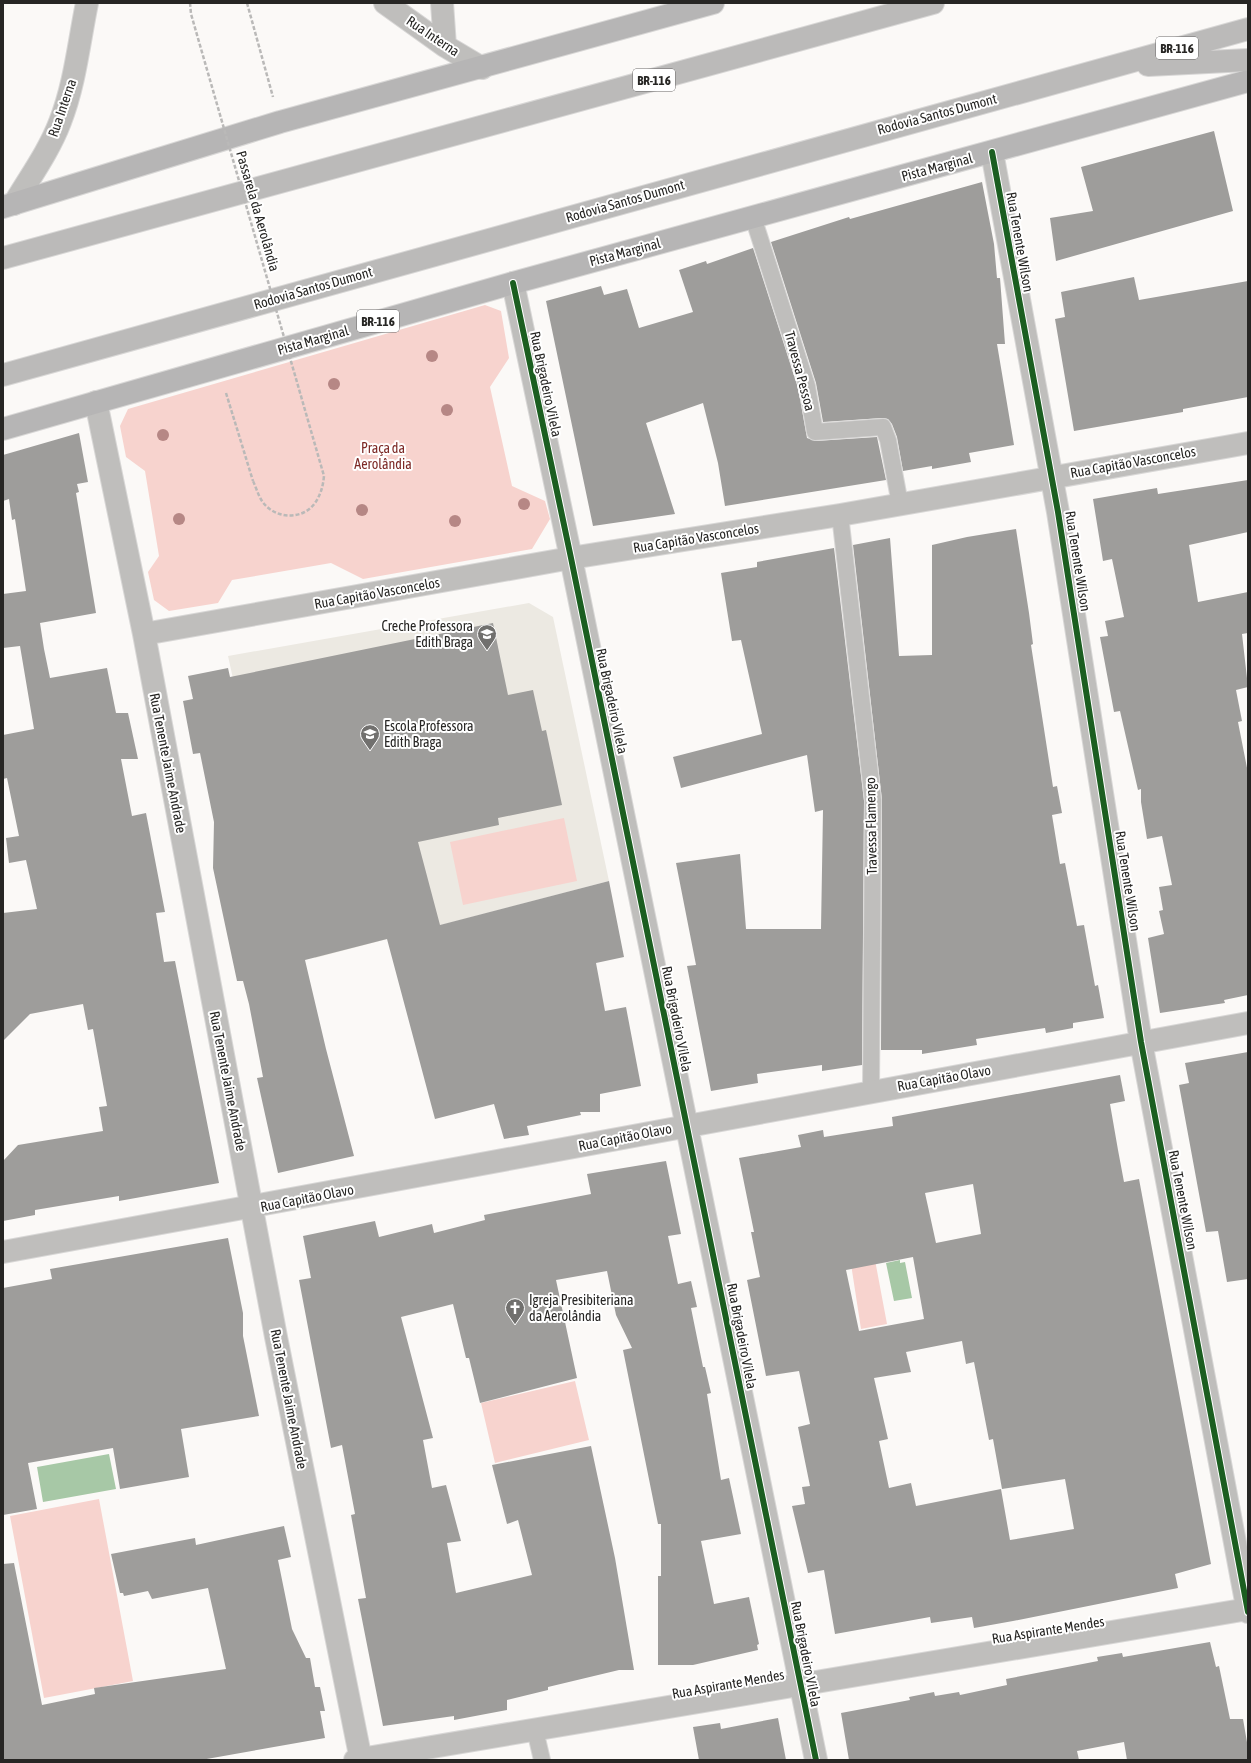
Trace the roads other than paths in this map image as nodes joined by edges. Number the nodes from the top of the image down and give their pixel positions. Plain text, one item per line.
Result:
1 (87, 3) edge
2 (385, 3) edge
3 (442, 3) edge
4 (713, 3) edge
5 (933, 3) edge
6 (1248, 29) edge
7 (444, 46) junction
8 (1248, 60) edge
9 (1107, 67) junction
10 (482, 68) junction
11 (1248, 81) edge
12 (992, 152) junction
13 (9, 205) edge
14 (753, 217) junction
15 (3, 258) edge
16 (513, 283) junction
17 (3, 375) edge
18 (96, 402) junction
19 (3, 429) edge
20 (1248, 443) edge
21 (1050, 477) junction
22 (900, 504) junction
23 (840, 515) junction
24 (571, 558) junction
25 (144, 634) junction
26 (1248, 1023) edge
27 (1141, 1042) junction
28 (871, 1092) junction
29 (687, 1126) junction
30 (252, 1208) junction
31 (3, 1252) edge
32 (1248, 1610) edge
33 (800, 1684) junction
34 (535, 1730) junction
35 (359, 1760) edge
36 (542, 1760) edge
37 (816, 1760) edge

1 - 13 street, Rua Interna
2 - 7 street, Rua Interna
3 - 7 street
4 - 10 main road
5 - 15 highway, BR-116
6 - 9 highway, Rodovia Santos Dumont / BR-116
7 - 10 street, Rua Interna
8 - 9 highway
9 - 17 highway, Rodovia Santos Dumont / BR-116
10 - 13 main road
11 - 12 main road, Pista Marginal / BR-116
12 - 14 main road, Pista Marginal / BR-116
12 - 21 street, Rua Tenente Wilson
14 - 16 main road, Pista Marginal / BR-116
14 - 22 lane, Travessa Pessoa
16 - 18 main road, Pista Marginal / BR-116
16 - 24 street, Rua Brigadeiro Vilela
18 - 19 main road, Pista Marginal / BR-116
18 - 25 street, Rua Tenente Jaime Andrade
20 - 21 street, Rua Capitão Vasconcelos
21 - 22 street, Rua Capitão Vasconcelos
21 - 27 street, Rua Tenente Wilson
22 - 23 street, Rua Capitão Vasconcelos
23 - 24 street, Rua Capitão Vasconcelos
23 - 28 lane, Travessa Flamengo
24 - 25 street, Rua Capitão Vasconcelos
24 - 29 street, Rua Brigadeiro Vilela
25 - 30 street, Rua Tenente Jaime Andrade
26 - 27 street, Rua Capitão Olavo
27 - 28 street, Rua Capitão Olavo
27 - 32 street, Rua Tenente Wilson
28 - 29 street, Rua Capitão Olavo
29 - 30 street, Rua Capitão Olavo
29 - 33 street, Rua Brigadeiro Vilela
30 - 31 street, Rua Capitão Olavo
30 - 35 street, Rua Tenente Jaime Andrade
32 - 33 street, Rua Aspirante Mendes
33 - 34 street, Rua Aspirante Mendes
33 - 37 street, Rua Brigadeiro Vilela
34 - 35 street, Rua Aspirante Mendes
34 - 36 lane

